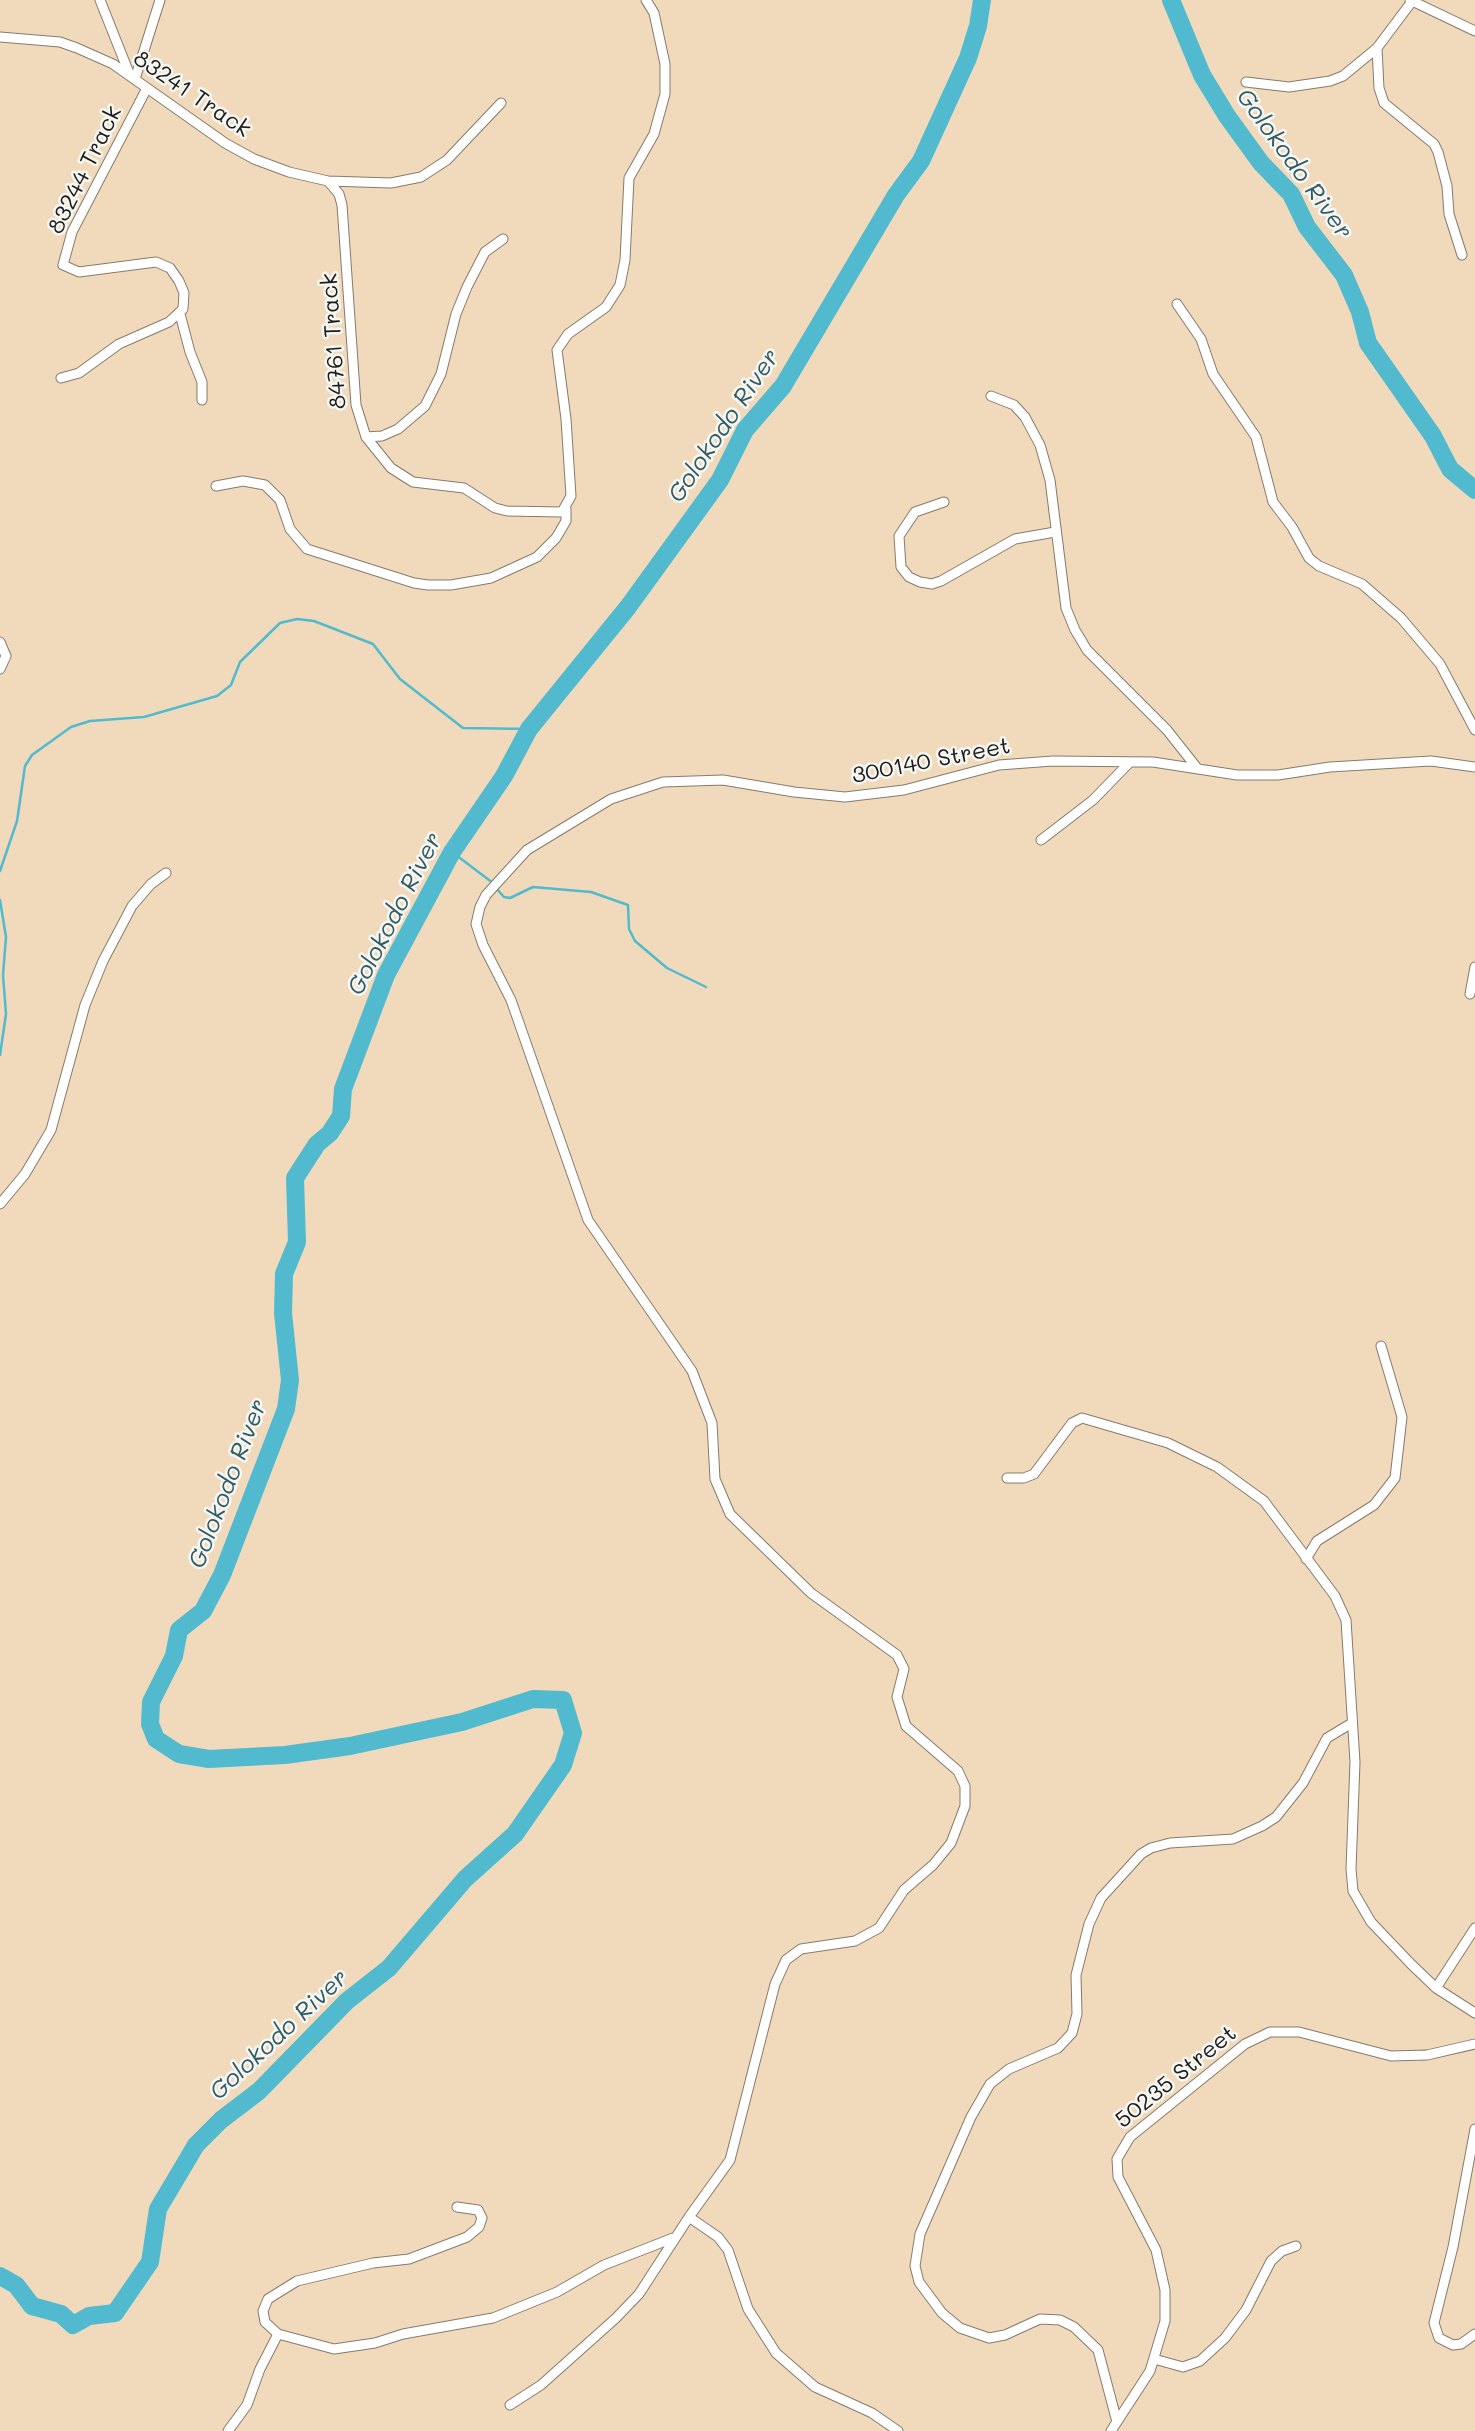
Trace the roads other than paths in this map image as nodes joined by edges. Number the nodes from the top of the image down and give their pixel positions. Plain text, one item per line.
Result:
1 (100, 0) edge
2 (160, 0) edge
3 (646, 0) edge
4 (1412, 0) edge
5 (1475, 31) edge
6 (0, 37) edge
7 (1377, 48) junction
8 (132, 77) junction
9 (1246, 82) dead end
10 (147, 88) junction
11 (501, 103) dead end
12 (328, 181) junction
13 (503, 239) dead end
14 (1462, 255) dead end
15 (1177, 304) dead end
16 (180, 314) junction
17 (61, 378) dead end
18 (991, 396) dead end
19 (202, 400) dead end
20 (366, 437) junction
21 (216, 486) dead end
22 (944, 502) dead end
23 (566, 509) junction
24 (1055, 532) junction
25 (0, 642) edge
26 (0, 669) edge
27 (1475, 730) edge
28 (1130, 762) junction
29 (1475, 767) edge
30 (1197, 768) junction
31 (1041, 840) dead end
32 (166, 873) dead end
33 (1475, 967) edge
34 (1470, 994) dead end
35 (0, 1204) edge
36 (1381, 1346) dead end
37 (1007, 1478) dead end
38 (1306, 1559) junction
39 (1352, 1723) junction
40 (1475, 1928) edge
41 (1436, 1988) junction
42 (1475, 2013) edge
43 (1475, 2044) edge
44 (1475, 2129) edge
45 (457, 2207) dead end
46 (689, 2217) junction
47 (673, 2238) junction
48 (1296, 2246) dead end
49 (278, 2334) junction
50 (1475, 2334) edge
51 (1154, 2359) junction
52 (510, 2405) dead end
53 (1117, 2422) junction
54 (228, 2431) edge
55 (898, 2431) edge
56 (1111, 2431) edge

1 - 8 street
2 - 8 street
3 - 23 street
4 - 5 street
4 - 7 street
6 - 8 street, 83241 Track
7 - 9 street
7 - 14 street
8 - 10 street, 83241 Track
10 - 12 street, 83241 Track
10 - 16 street, 83244 Track
11 - 12 street, 83241 Track
12 - 20 street, 84761 Track
13 - 20 street
15 - 27 street
16 - 17 street
16 - 19 street
18 - 24 street
20 - 23 street, 84761 Track
21 - 23 street
22 - 24 street
24 - 30 street
25 - 26 street
28 - 30 street, 300140 Street
28 - 31 street
28 - 46 street, 300140 Street
29 - 30 street, 300140 Street
32 - 35 street
33 - 34 street
36 - 38 street
37 - 38 street
38 - 39 street
39 - 41 street
39 - 53 street
40 - 41 street
41 - 42 street
43 - 51 street, 50235 Street
44 - 50 street
45 - 49 street
46 - 47 street
46 - 55 street
47 - 49 street
47 - 52 street
48 - 51 street
49 - 54 street
51 - 53 street, 50235 Street
53 - 56 street, 50235 Street

